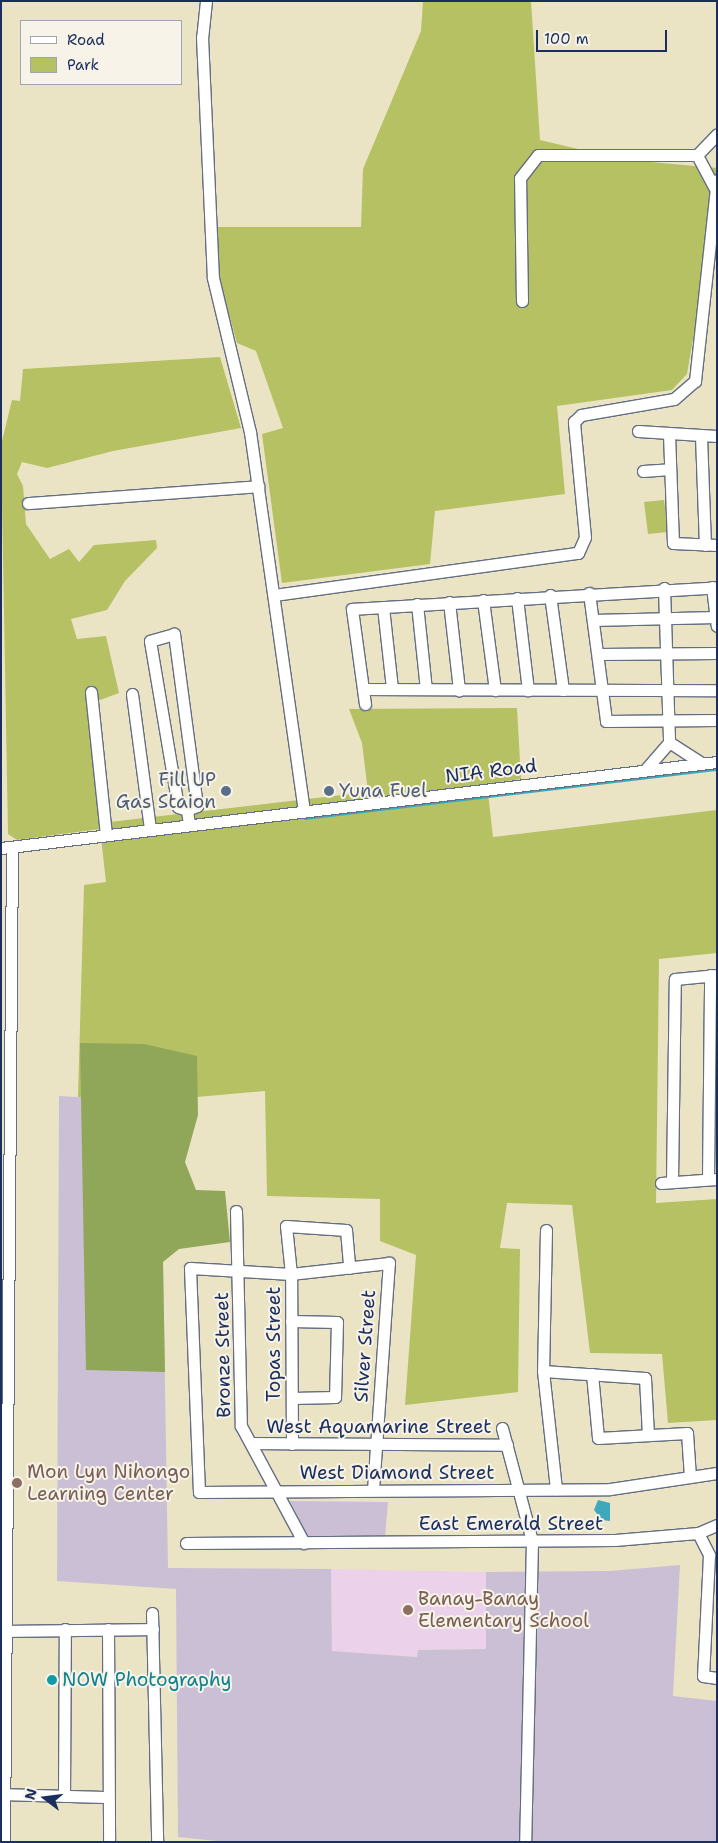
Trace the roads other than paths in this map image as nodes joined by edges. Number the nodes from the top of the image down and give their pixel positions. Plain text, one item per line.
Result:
1 (206, 1) edge
2 (717, 134) edge
3 (697, 155) junction
4 (715, 184) edge
5 (522, 301) dead end
6 (638, 431) dead end
7 (669, 434) junction
8 (701, 436) junction
9 (717, 436) edge
10 (670, 469) junction
11 (643, 471) dead end
12 (258, 486) junction
13 (28, 503) dead end
14 (705, 544) junction
15 (717, 545) edge
16 (715, 587) edge
17 (664, 588) junction
18 (589, 593) junction
19 (274, 594) junction
20 (550, 595) junction
21 (517, 598) junction
22 (483, 600) junction
23 (449, 602) junction
24 (417, 604) junction
25 (383, 607) junction
26 (665, 618) junction
27 (593, 620) junction
28 (716, 622) edge
29 (666, 653) junction
30 (717, 653) edge
31 (599, 654) junction
32 (363, 689) junction
33 (392, 689) junction
34 (426, 690) junction
35 (459, 690) junction
36 (495, 690) junction
37 (528, 690) junction
38 (563, 690) junction
39 (605, 690) junction
40 (717, 690) edge
41 (667, 691) junction
42 (91, 692) dead end
43 (132, 694) dead end
44 (365, 704) dead end
45 (717, 720) edge
46 (668, 721) junction
47 (187, 728) junction
48 (167, 730) junction
49 (669, 742) junction
50 (717, 762) edge
51 (701, 763) junction
52 (645, 770) junction
53 (187, 810) junction
54 (304, 810) junction
55 (189, 824) junction
56 (150, 829) junction
57 (106, 834) junction
58 (6, 847) edge
59 (7, 944) edge
60 (713, 975) edge
61 (7, 991) edge
62 (7, 1037) edge
63 (6, 1093) edge
64 (6, 1150) edge
65 (712, 1179) edge
66 (5, 1208) edge
67 (236, 1211) dead end
68 (546, 1230) dead end
69 (349, 1268) junction
70 (239, 1269) junction
71 (291, 1274) junction
72 (292, 1321) junction
73 (543, 1371) junction
74 (592, 1374) junction
75 (292, 1398) junction
76 (502, 1428) dead end
77 (648, 1435) junction
78 (250, 1443) junction
79 (292, 1444) junction
80 (376, 1444) junction
81 (506, 1445) junction
82 (717, 1473) edge
83 (690, 1477) junction
84 (518, 1489) junction
85 (556, 1489) junction
86 (373, 1490) junction
87 (276, 1491) junction
88 (717, 1525) edge
89 (698, 1533) junction
90 (532, 1541) junction
91 (186, 1543) dead end
92 (304, 1543) junction
93 (5, 1548) edge
94 (712, 1582) edge
95 (152, 1613) dead end
96 (65, 1629) junction
97 (108, 1629) junction
98 (153, 1629) junction
99 (7, 1631) junction
100 (711, 1632) edge
101 (717, 1678) edge
102 (3, 1794) edge
103 (64, 1796) junction
104 (108, 1797) junction
105 (4, 1842) edge
106 (109, 1842) edge
107 (157, 1842) edge
108 (525, 1842) edge

1 - 12 street
2 - 3 street
3 - 4 street
3 - 5 street
4 - 19 street
6 - 7 street
7 - 8 street
7 - 10 street
8 - 9 street
8 - 14 street
10 - 11 street
10 - 14 street
12 - 13 street
12 - 19 street
14 - 15 street
16 - 17 street
16 - 28 street
17 - 18 street
17 - 26 street
18 - 20 street
18 - 27 street
19 - 54 street
20 - 21 street
20 - 38 street
21 - 22 street
21 - 37 street
22 - 23 street
22 - 36 street
23 - 24 street
23 - 35 street
24 - 25 street
24 - 34 street
25 - 32 street
25 - 33 street
26 - 27 street
26 - 28 street
26 - 29 street
27 - 31 street
29 - 30 street
29 - 31 street
29 - 41 street
31 - 39 street
32 - 33 street
32 - 44 street
33 - 34 street
34 - 35 street
35 - 36 street
36 - 37 street
37 - 38 street
38 - 39 street
39 - 41 street
39 - 46 street
40 - 41 street
41 - 46 street
42 - 57 street
43 - 56 street
45 - 46 street
46 - 49 street
47 - 48 street
47 - 48 street
47 - 53 street
48 - 53 street
49 - 51 street
49 - 52 street
50 - 51 street, NIA Road
51 - 52 street, NIA Road
52 - 54 street, NIA Road
53 - 55 street
54 - 55 street, NIA Road
55 - 56 street, NIA Road
56 - 57 street, NIA Road
57 - 58 street, NIA Road
58 - 59 street
59 - 61 street
60 - 65 street
60 - 65 street
61 - 62 street
62 - 63 street
63 - 64 street
64 - 66 street
66 - 93 street
67 - 70 street, Bronze Street
68 - 73 street
69 - 71 street
69 - 71 street, Topas Street
69 - 80 street, Silver Street
70 - 71 street
70 - 78 street, Bronze Street
70 - 87 street, West Diamond Street
71 - 72 street, Topas Street
72 - 75 street, Topas Street
72 - 75 street
73 - 74 street
73 - 85 street
74 - 77 street
74 - 77 street
75 - 79 street, Topas Street
76 - 81 street
77 - 83 street
78 - 79 street, West Aquamarine Street
78 - 87 street, Bronze Street
79 - 80 street, West Aquamarine Street
80 - 81 street, West Aquamarine Street
80 - 86 street, Silver Street
81 - 84 street
82 - 83 street, West Diamond Street
83 - 85 street, West Diamond Street
84 - 85 street, West Diamond Street
84 - 86 street, West Diamond Street
84 - 90 street
86 - 87 street, West Diamond Street
87 - 92 street, Bronze Street
88 - 89 street, East Emerald Street
89 - 90 street, East Emerald Street
89 - 94 street
90 - 92 street, East Emerald Street
90 - 108 street
91 - 92 street, East Emerald Street
93 - 99 street
94 - 100 street
95 - 98 street
96 - 97 street
96 - 99 street
96 - 103 street
97 - 98 street
97 - 104 street
98 - 107 street
99 - 102 street
100 - 101 street
102 - 103 street
102 - 105 street
103 - 104 street
104 - 106 street

